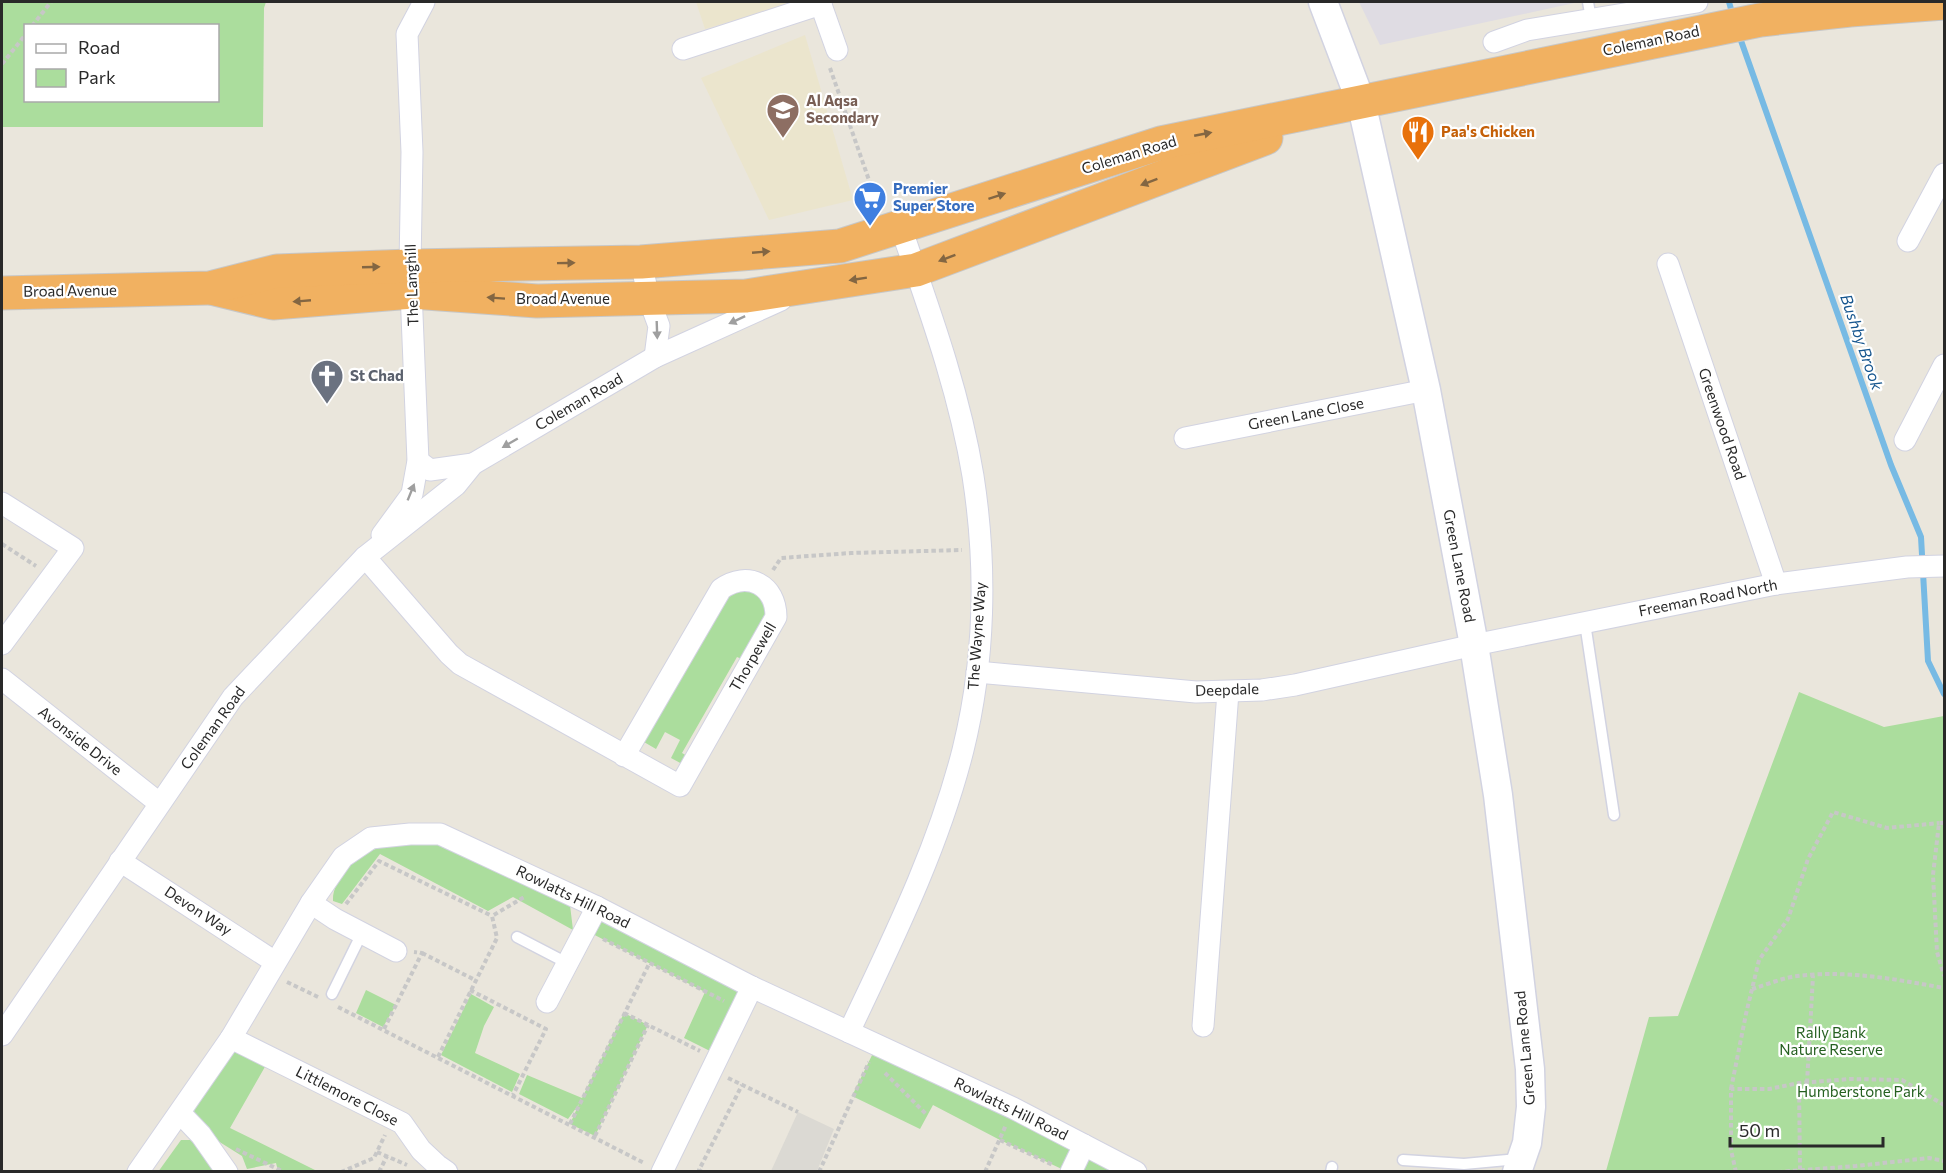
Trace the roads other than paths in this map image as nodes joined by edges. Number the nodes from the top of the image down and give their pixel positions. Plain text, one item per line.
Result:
1 (424, 2) edge
2 (1323, 2) edge
3 (820, 3) edge
4 (1944, 3) edge
5 (1590, 10) edge
6 (1698, 16) edge
7 (1494, 42) dead end
8 (683, 49) dead end
9 (837, 50) road end
10 (1361, 102) junction
11 (1944, 174) edge
12 (894, 230) junction
13 (1908, 241) dead end
14 (641, 262) junction
15 (1668, 264) dead end
16 (916, 270) junction
17 (411, 279) junction
18 (809, 287) junction
19 (2, 292) edge
20 (649, 298) junction
21 (655, 357) junction
22 (1944, 365) edge
23 (1426, 390) junction
24 (1185, 438) dead end
25 (1905, 440) dead end
26 (418, 461) junction
27 (473, 464) junction
28 (2, 503) edge
29 (366, 557) junction
30 (1944, 566) edge
31 (1776, 584) junction
32 (1585, 623) junction
33 (2, 644) edge
34 (1474, 645) junction
35 (977, 672) junction
36 (2, 679) edge
37 (1228, 692) junction
38 (624, 756) junction
39 (159, 803) junction
40 (1614, 815) dead end
41 (120, 861) junction
42 (311, 903) junction
43 (597, 908) junction
44 (362, 933) junction
45 (517, 937) dead end
46 (396, 951) road end
47 (567, 963) junction
48 (272, 968) junction
49 (752, 987) junction
50 (330, 1000) road end
51 (547, 1002) dead end
52 (1203, 1026) dead end
53 (849, 1032) junction
54 (2, 1035) edge
55 (231, 1038) junction
56 (180, 1113) junction
57 (1084, 1145) junction
58 (1522, 1158) edge
59 (1403, 1160) dead end
60 (657, 1169) edge
61 (1064, 1169) edge
62 (138, 1172) edge
63 (227, 1172) edge
64 (447, 1172) edge
65 (1136, 1172) edge

1 - 17 street, The Langhill
2 - 10 street, Green Lane Road
3 - 8 street
3 - 9 street
4 - 6 highway, Coleman Road
5 - 6 street
5 - 7 street
6 - 10 highway, Coleman Road
12 -> 10 highway, Coleman Road
10 -> 16 highway, Coleman Road
10 - 23 street, Green Lane Road
11 - 13 street
14 -> 12 highway, Broad Avenue
12 - 16 street, The Wayne Way
17 -> 14 highway, Broad Avenue
14 - 20 street
15 - 31 street, Greenwood Road
16 -> 18 highway, Broad Avenue
16 - 35 street, The Wayne Way
17 - 19 highway, Broad Avenue
20 -> 17 highway, Broad Avenue
17 - 26 street, The Langhill
18 - 20 highway, Broad Avenue
18 -> 21 street, Coleman Road
20 -> 21 street
21 -> 27 street, Coleman Road
22 - 25 street
23 - 24 street, Green Lane Close
23 - 34 street, Green Lane Road
26 - 27 street, Coleman Road
29 -> 26 street, The Langhill
27 - 29 street, Coleman Road
28 - 33 street
29 - 38 street, Thorpewell
29 - 39 street, Coleman Road
30 - 31 street, Freeman Road North
31 - 32 street, Freeman Road North
32 - 34 street, Freeman Road North
32 - 40 lane
34 - 37 street, Deepdale
34 - 58 street, Green Lane Road
35 - 37 street, Deepdale
35 - 53 street, The Wayne Way
36 - 39 street, Avonside Drive
37 - 52 street
38 - 38 street, Thorpewell
39 - 41 street, Coleman Road
41 - 48 street, Devon Way
41 - 54 street, Coleman Road
42 - 43 street, Rowlatts Hill Road
42 - 44 street
42 - 48 street, Rowlatts Hill Road
43 - 47 street
43 - 49 street, Rowlatts Hill Road
44 - 46 street
44 - 50 lane
45 - 47 lane
47 - 51 street
48 - 55 street, Rowlatts Hill Road
49 - 53 street, Rowlatts Hill Road
49 - 60 street
53 - 57 street, Rowlatts Hill Road
55 - 56 street, Rowlatts Hill Road
55 - 64 street, Littlemore Close
56 - 62 street, Rowlatts Hill Road
56 - 63 street
57 - 61 street
57 - 65 street, Rowlatts Hill Road
58 - 59 lane

